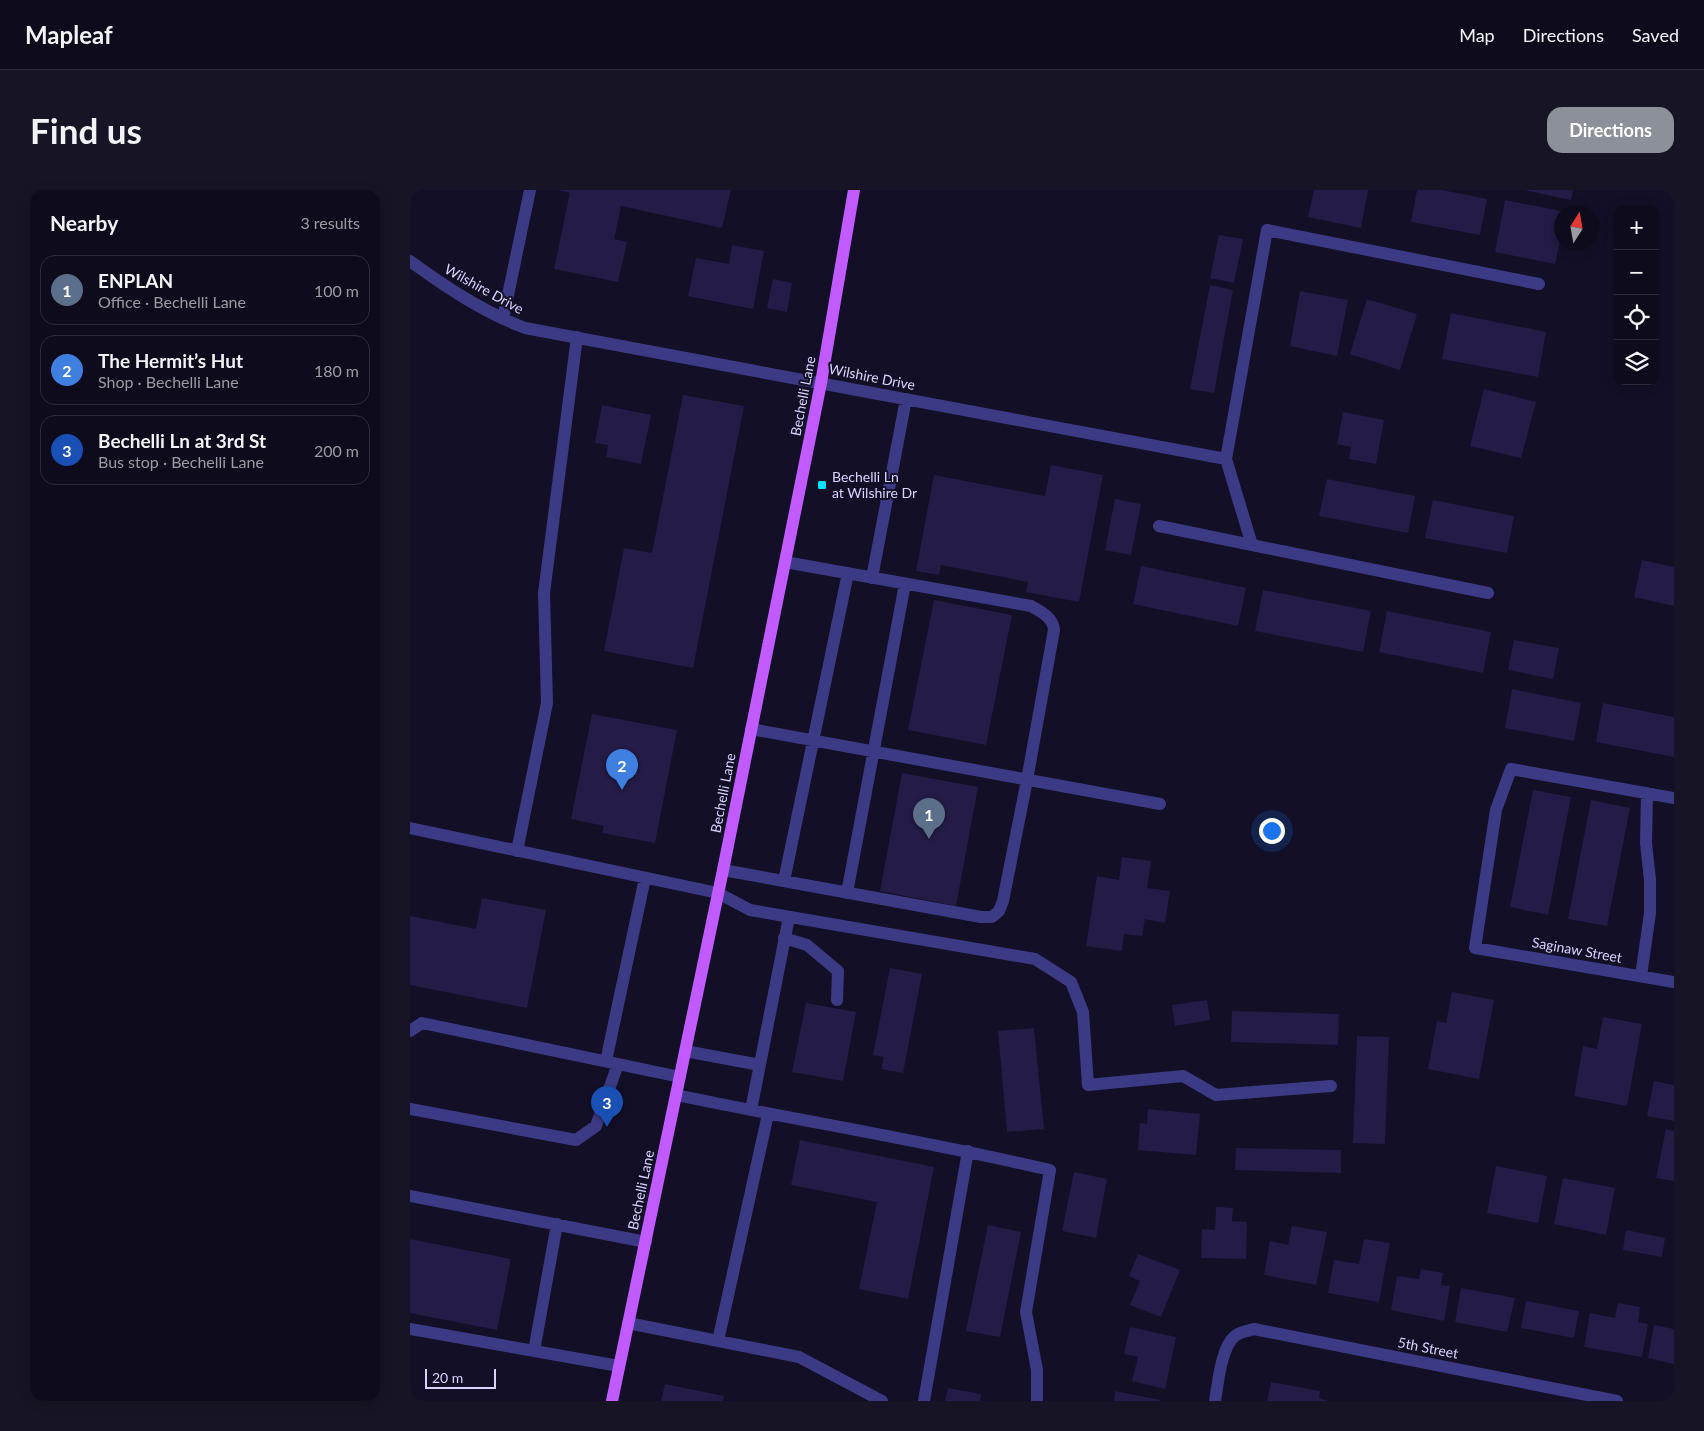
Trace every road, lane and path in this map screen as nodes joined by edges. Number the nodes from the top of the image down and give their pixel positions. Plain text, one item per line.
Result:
1 (530, 190) edge
2 (854, 190) edge
3 (410, 261) edge
4 (1539, 284) dead end
5 (503, 319) junction
6 (577, 338) junction
7 (821, 383) junction
8 (906, 399) junction
9 (1226, 459) junction
10 (1158, 526) dead end
11 (1252, 545) junction
12 (785, 562) junction
13 (848, 573) junction
14 (872, 578) junction
15 (905, 584) junction
16 (1488, 593) dead end
17 (751, 729) junction
18 (813, 740) junction
19 (873, 752) junction
20 (1027, 780) junction
21 (1647, 793) junction
22 (1674, 798) edge
23 (1160, 804) dead end
24 (410, 828) edge
25 (518, 851) junction
26 (723, 870) junction
27 (644, 878) junction
28 (784, 881) junction
29 (718, 893) junction
30 (847, 893) junction
31 (789, 916) junction
32 (784, 938) junction
33 (1641, 976) junction
34 (1674, 982) edge
35 (837, 1000) dead end
36 (410, 1031) edge
37 (685, 1051) junction
38 (612, 1063) junction
39 (760, 1065) junction
40 (680, 1077) junction
41 (1331, 1086) dead end
42 (676, 1095) junction
43 (410, 1109) edge
44 (751, 1110) junction
45 (768, 1114) junction
46 (968, 1151) junction
47 (410, 1196) edge
48 (554, 1224) junction
49 (646, 1242) junction
50 (628, 1323) junction
51 (410, 1329) edge
52 (718, 1341) junction
53 (534, 1351) junction
54 (620, 1366) junction
55 (612, 1401) edge
56 (882, 1401) edge
57 (924, 1401) edge
58 (1037, 1401) edge
59 (1214, 1401) edge
60 (1617, 1401) edge

1 - 5 street
2 - 7 main road, Bechelli Lane
3 - 5 street, Wilshire Drive
4 - 9 street
5 - 6 street, Wilshire Drive
6 - 7 street, Wilshire Drive
6 - 25 street
7 - 8 street, Wilshire Drive
7 - 12 main road, Bechelli Lane
8 - 9 street, Wilshire Drive
8 - 14 street
9 - 11 street
10 - 11 street
11 - 16 street
12 - 13 street
12 - 17 main road, Bechelli Lane
13 - 14 street
13 - 18 street
14 - 15 street
15 - 19 street
15 - 20 street
17 - 18 street
17 - 26 main road, Bechelli Lane
18 - 19 street
18 - 28 street
19 - 20 street
19 - 30 street
20 - 23 street
20 - 30 street
21 - 22 street
21 - 33 street
21 - 33 street, Saginaw Street
24 - 25 street
25 - 27 street
26 - 28 street
26 - 29 main road, Bechelli Lane
27 - 29 street
27 - 38 street
28 - 30 street
29 - 31 street
29 - 37 main road, Bechelli Lane
31 - 32 street
31 - 41 street
32 - 35 street
32 - 39 street
33 - 34 street, Saginaw Street
36 - 38 street
37 - 39 street
37 - 40 main road, Bechelli Lane
38 - 40 street
38 - 43 street
39 - 44 street
40 - 42 main road, Bechelli Lane
42 - 44 street
42 - 49 main road, Bechelli Lane
44 - 45 street
45 - 46 street
45 - 52 street
46 - 57 street
46 - 58 street
47 - 48 street
48 - 49 street
48 - 53 street
49 - 50 main road, Bechelli Lane
50 - 52 street
50 - 54 main road, Bechelli Lane
51 - 53 street
52 - 56 street
53 - 54 street
54 - 55 main road, Bechelli Lane
59 - 60 street, 5th Street

